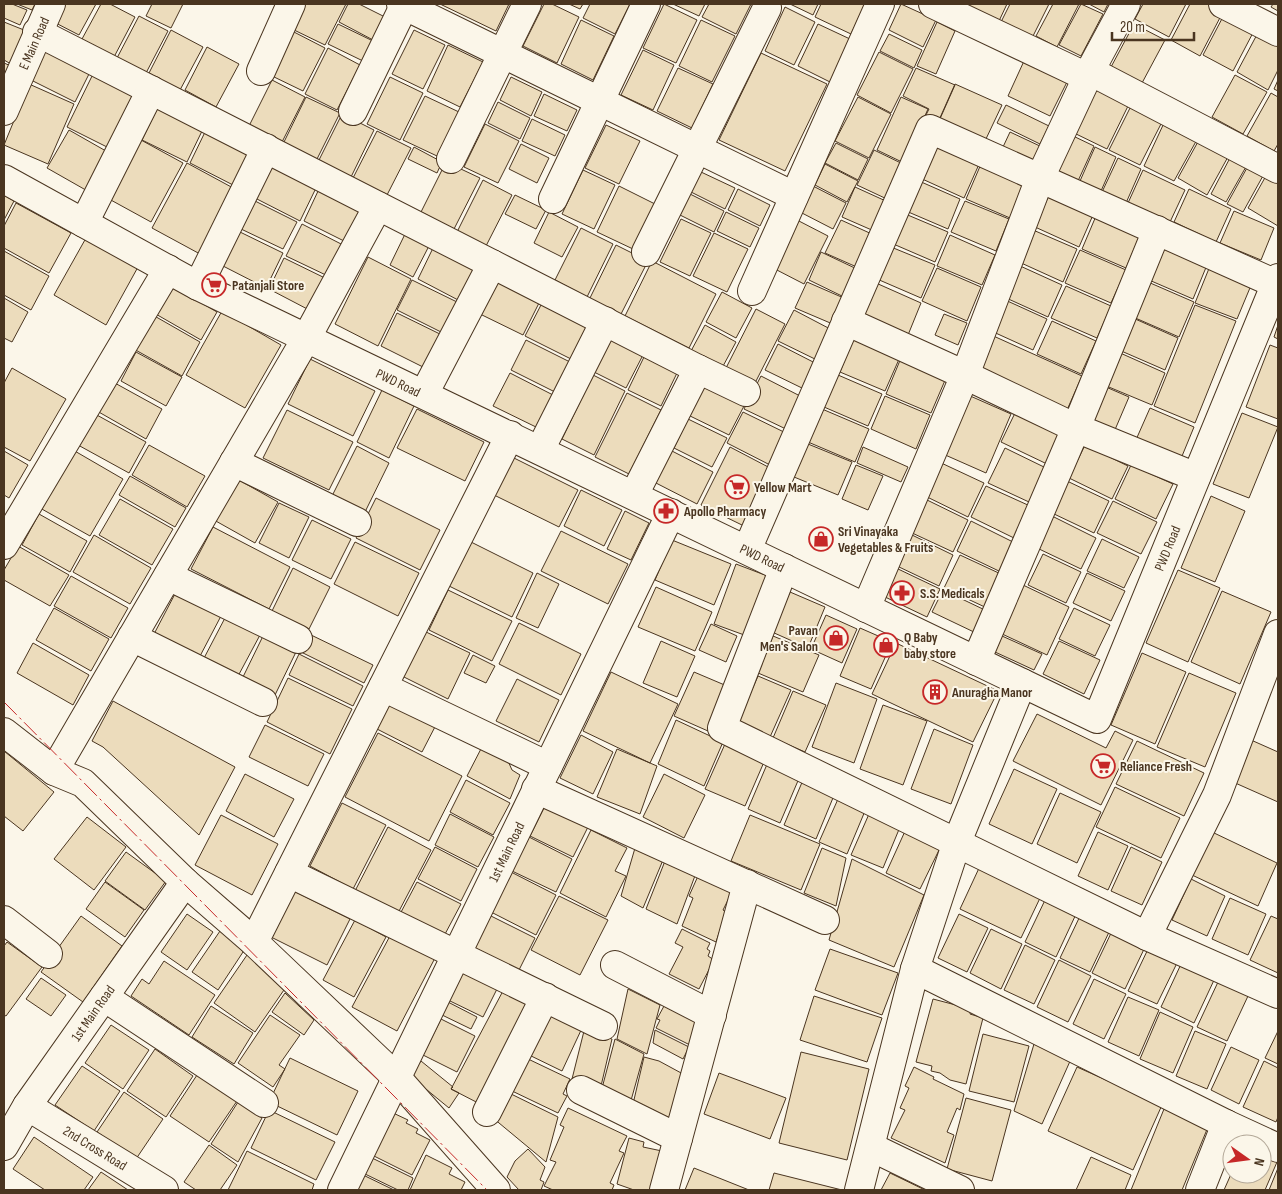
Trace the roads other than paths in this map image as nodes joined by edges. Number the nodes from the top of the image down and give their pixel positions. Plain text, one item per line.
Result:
1 (50, 4) edge
2 (291, 4) edge
3 (403, 4) edge
4 (527, 4) edge
5 (646, 4) edge
6 (880, 4) edge
7 (933, 4) edge
8 (1126, 4) edge
9 (1223, 4) edge
10 (767, 8) dead end
11 (37, 32) junction
12 (1278, 32) edge
13 (502, 53) junction
14 (261, 71) dead end
15 (1089, 74) junction
16 (151, 90) junction
17 (600, 101) junction
18 (353, 110) dead end
19 (4, 112) edge
20 (266, 148) junction
21 (699, 149) junction
22 (451, 159) dead end
23 (1278, 169) edge
24 (1040, 178) junction
25 (4, 179) edge
26 (794, 196) junction
27 (553, 199) dead end
28 (378, 206) junction
29 (84, 223) junction
30 (1157, 230) junction
31 (646, 252) dead end
32 (492, 264) junction
33 (168, 269) junction
34 (1276, 280) edge
35 (198, 286) junction
36 (752, 291) dead end
37 (605, 321) junction
38 (846, 321) junction
39 (307, 337) junction
40 (698, 369) junction
41 (965, 375) junction
42 (746, 392) dead end
43 (424, 394) junction
44 (1076, 428) junction
45 (510, 436) junction
46 (540, 450) junction
47 (234, 462) junction
48 (1196, 477) junction
49 (634, 495) junction
50 (670, 513) junction
51 (357, 522) dead end
52 (4, 545) edge
53 (747, 550) junction
54 (784, 568) junction
55 (168, 576) junction
56 (866, 608) junction
57 (1278, 634) edge
58 (132, 637) junction
59 (298, 639) dead end
60 (976, 661) junction
61 (1022, 683) junction
62 (383, 687) junction
63 (263, 702) dead end
64 (4, 732) edge
65 (54, 772) junction
66 (542, 778) junction
67 (957, 842) junction
68 (289, 873) junction
69 (185, 882) junction
70 (747, 884) junction
71 (4, 920) edge
72 (825, 920) dead end
73 (1147, 936) junction
74 (254, 942) junction
75 (457, 953) junction
76 (48, 954) dead end
77 (615, 965) dead end
78 (915, 969) junction
79 (1278, 994) edge
80 (104, 996) junction
81 (545, 997) junction
82 (712, 1015) junction
83 (603, 1026) dead end
84 (396, 1077) junction
85 (581, 1090) dead end
86 (264, 1104) dead end
87 (487, 1112) dead end
88 (12, 1124) edge
89 (1226, 1124) junction
90 (678, 1138) junction
91 (871, 1147) junction
92 (1278, 1148) edge
93 (489, 1187) edge
94 (164, 1190) edge
95 (342, 1190) edge
96 (664, 1190) edge
97 (859, 1190) edge
98 (960, 1190) edge
99 (1200, 1190) edge

1 - 11 street, E Main Road
2 - 14 street
3 - 13 street
3 - 18 street
4 - 13 street
5 - 17 street
6 - 26 street
7 - 15 street
8 - 15 street
9 - 12 street
10 - 21 street
11 - 16 street
11 - 19 street, E Main Road
13 - 17 street
13 - 22 street
15 - 23 street
15 - 24 street
16 - 20 street
16 - 29 street
17 - 21 street
17 - 27 street
20 - 28 street
20 - 35 street
21 - 26 street
21 - 31 street
24 - 30 street
24 - 38 street
24 - 41 street
25 - 29 street, PWD Road
26 - 36 street
28 - 32 street
28 - 39 street
29 - 33 street, PWD Road
30 - 34 street
30 - 44 street
32 - 37 street
32 - 43 street
33 - 35 street, PWD Road
33 - 52 street
34 - 48 street, PWD Road
35 - 39 street, PWD Road
37 - 40 street
37 - 46 street
38 - 41 street
38 - 53 street
39 - 43 street, PWD Road
39 - 47 street
40 - 42 street
40 - 49 street
41 - 44 street
41 - 56 street
43 - 45 street, PWD Road
44 - 48 street
44 - 60 street
45 - 46 street, PWD Road
45 - 62 street
46 - 49 street, PWD Road
47 - 51 street
47 - 55 street
48 - 61 street, PWD Road
49 - 50 street, PWD Road
50 - 53 street, PWD Road
50 - 66 street, 1st Main Road
53 - 54 street, PWD Road
54 - 56 street, PWD Road
54 - 67 street
55 - 58 street
55 - 59 street
56 - 60 street, PWD Road
57 - 73 street
58 - 63 street
58 - 65 street
60 - 61 street, PWD Road
61 - 67 street
62 - 66 street
62 - 68 street
64 - 65 street
65 - 69 street
66 - 70 street
66 - 75 street, 1st Main Road
67 - 73 street
67 - 78 street
68 - 74 street
68 - 75 street
69 - 74 street
69 - 80 street, 1st Main Road
70 - 72 street
70 - 82 street
71 - 76 street
73 - 79 street
74 - 84 street
75 - 81 street
75 - 84 street, 1st Main Road
77 - 82 street
78 - 89 street
78 - 91 street
80 - 86 street
80 - 88 street, 1st Main Road
81 - 83 street
81 - 87 street
82 - 90 street
84 - 93 street
84 - 95 street, 1st Main Road
85 - 90 street
88 - 94 street, 2nd Cross Road
89 - 92 street
89 - 99 street
90 - 96 street
91 - 97 street
91 - 98 street

